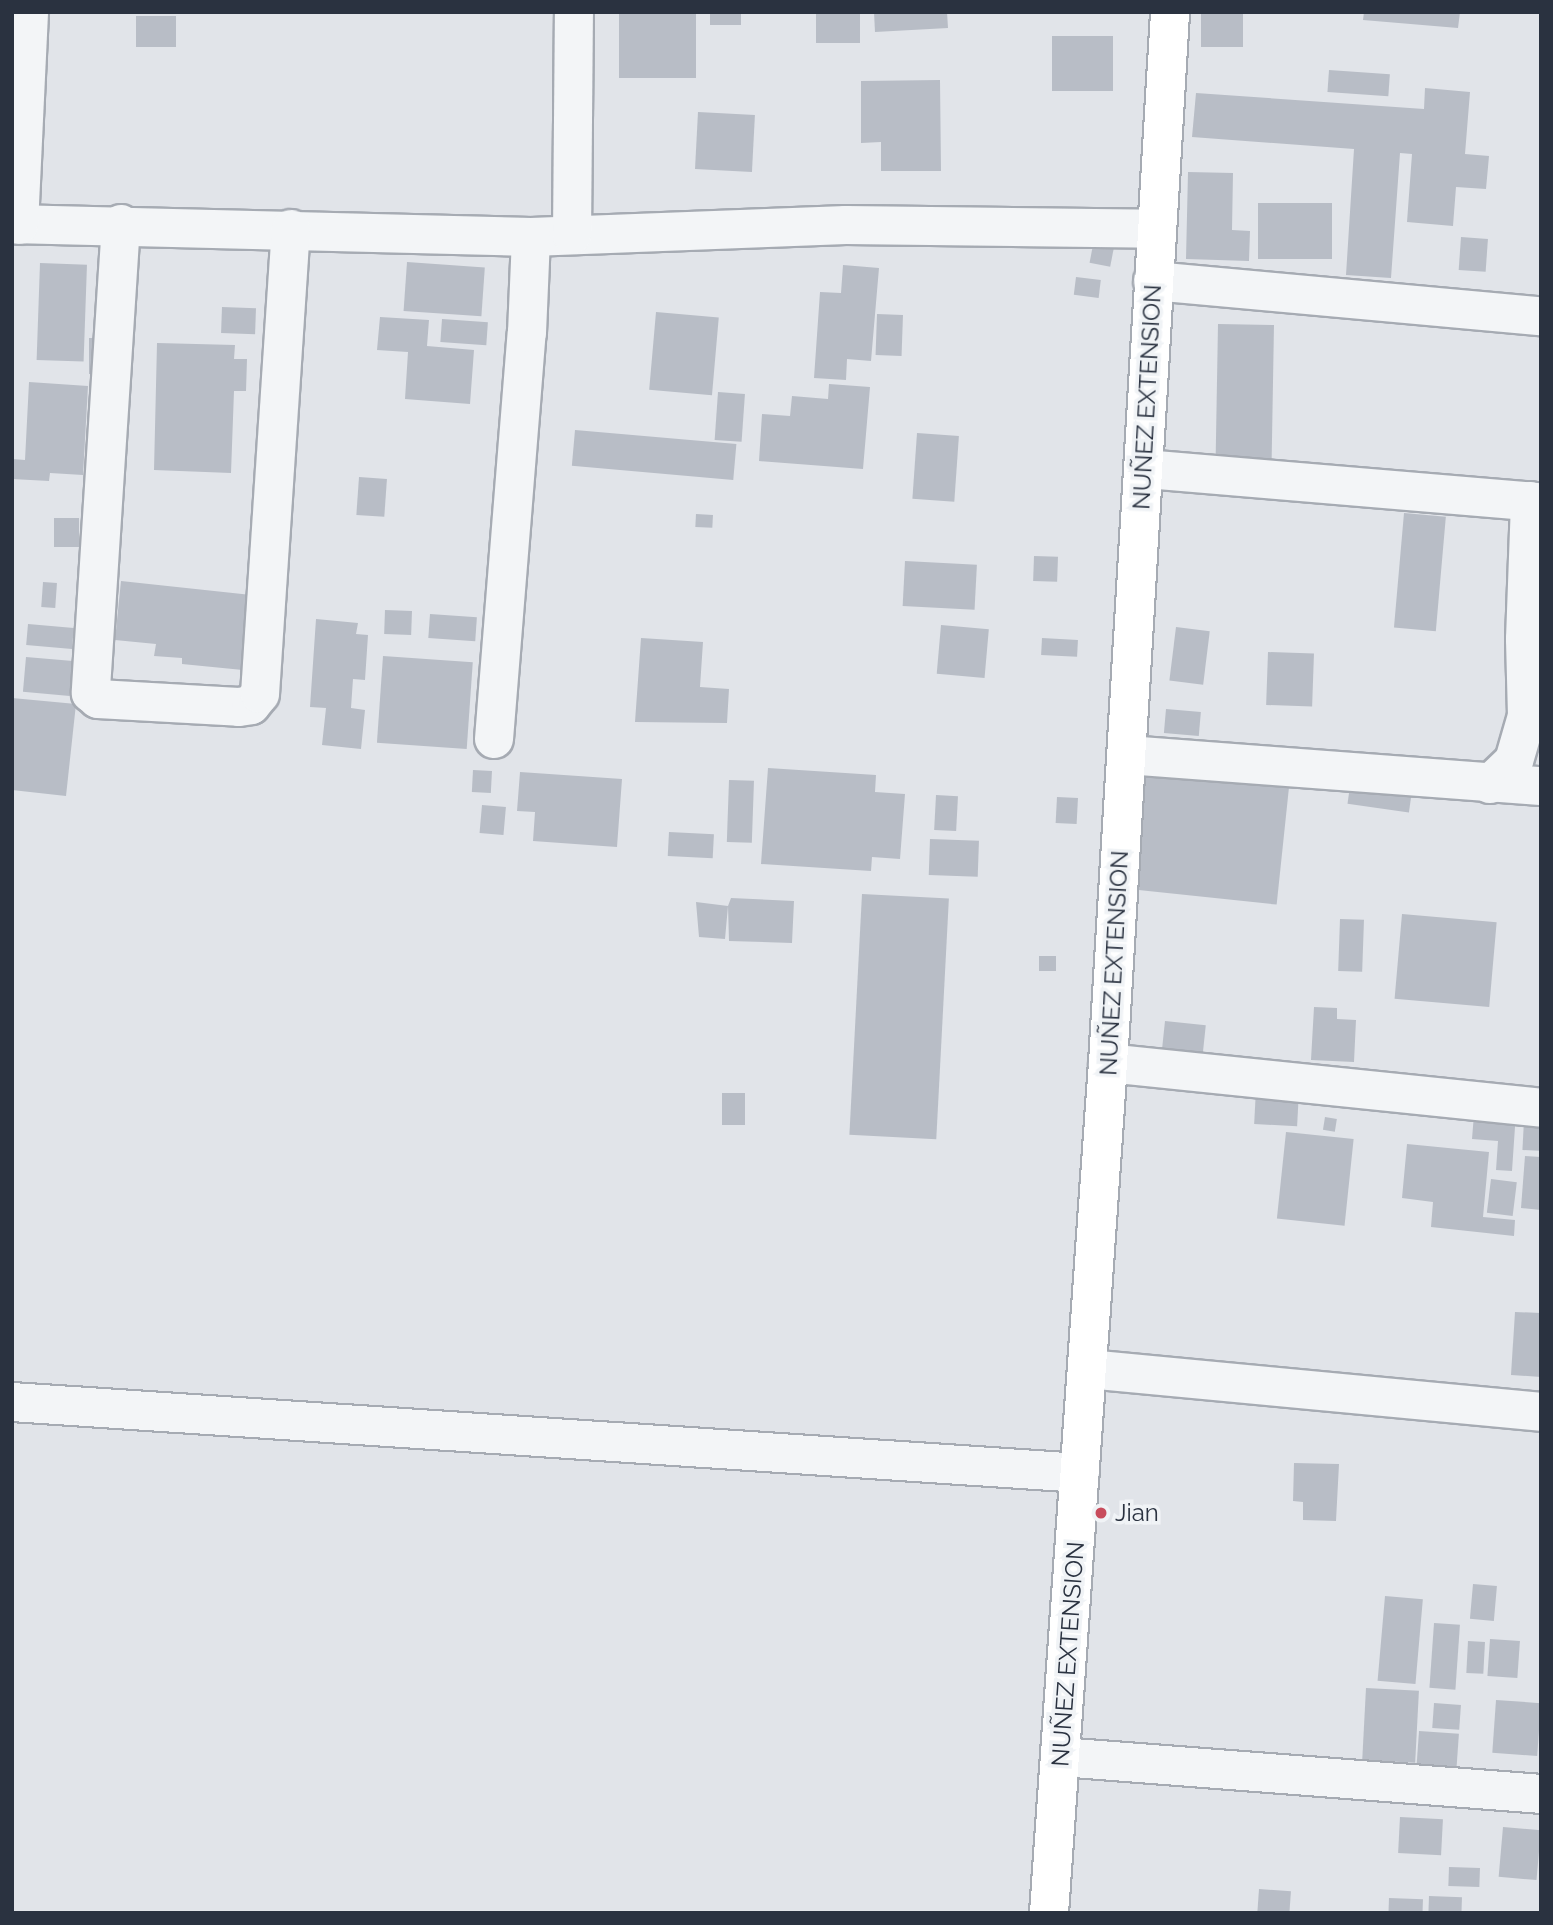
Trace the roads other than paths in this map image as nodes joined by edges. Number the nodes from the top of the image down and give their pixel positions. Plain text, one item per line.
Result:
1 (29, 12) edge
2 (573, 12) edge
3 (1170, 12) edge
4 (16, 224) edge
5 (121, 225) junction
6 (291, 229) junction
7 (1156, 229) junction
8 (572, 235) junction
9 (531, 237) junction
10 (1153, 281) junction
11 (1541, 316) edge
12 (1145, 470) junction
13 (1536, 501) edge
14 (495, 739) dead end
15 (1127, 755) junction
16 (1490, 784) junction
17 (1541, 786) edge
18 (1108, 1063) junction
19 (1541, 1108) edge
20 (1088, 1369) junction
21 (12, 1402) edge
22 (1541, 1412) edge
23 (1080, 1473) junction
24 (1060, 1757) junction
25 (1541, 1794) edge
26 (1049, 1913) edge

1 - 4 street
2 - 8 street
3 - 7 street, NUÑEZ EXTENSION
4 - 5 street
5 - 6 street
5 - 6 street
6 - 9 street
7 - 8 street
7 - 10 street, NUÑEZ EXTENSION
8 - 9 street
9 - 14 street
10 - 11 street
10 - 12 street, NUÑEZ EXTENSION
12 - 13 street
12 - 15 street, NUÑEZ EXTENSION
13 - 16 street
15 - 16 street
15 - 18 street, NUÑEZ EXTENSION
16 - 17 street
18 - 19 street
18 - 20 street, NUÑEZ EXTENSION
20 - 22 street
20 - 23 street, NUÑEZ EXTENSION
21 - 23 street
23 - 24 street, NUÑEZ EXTENSION
24 - 25 street
24 - 26 street, NUÑEZ EXTENSION

